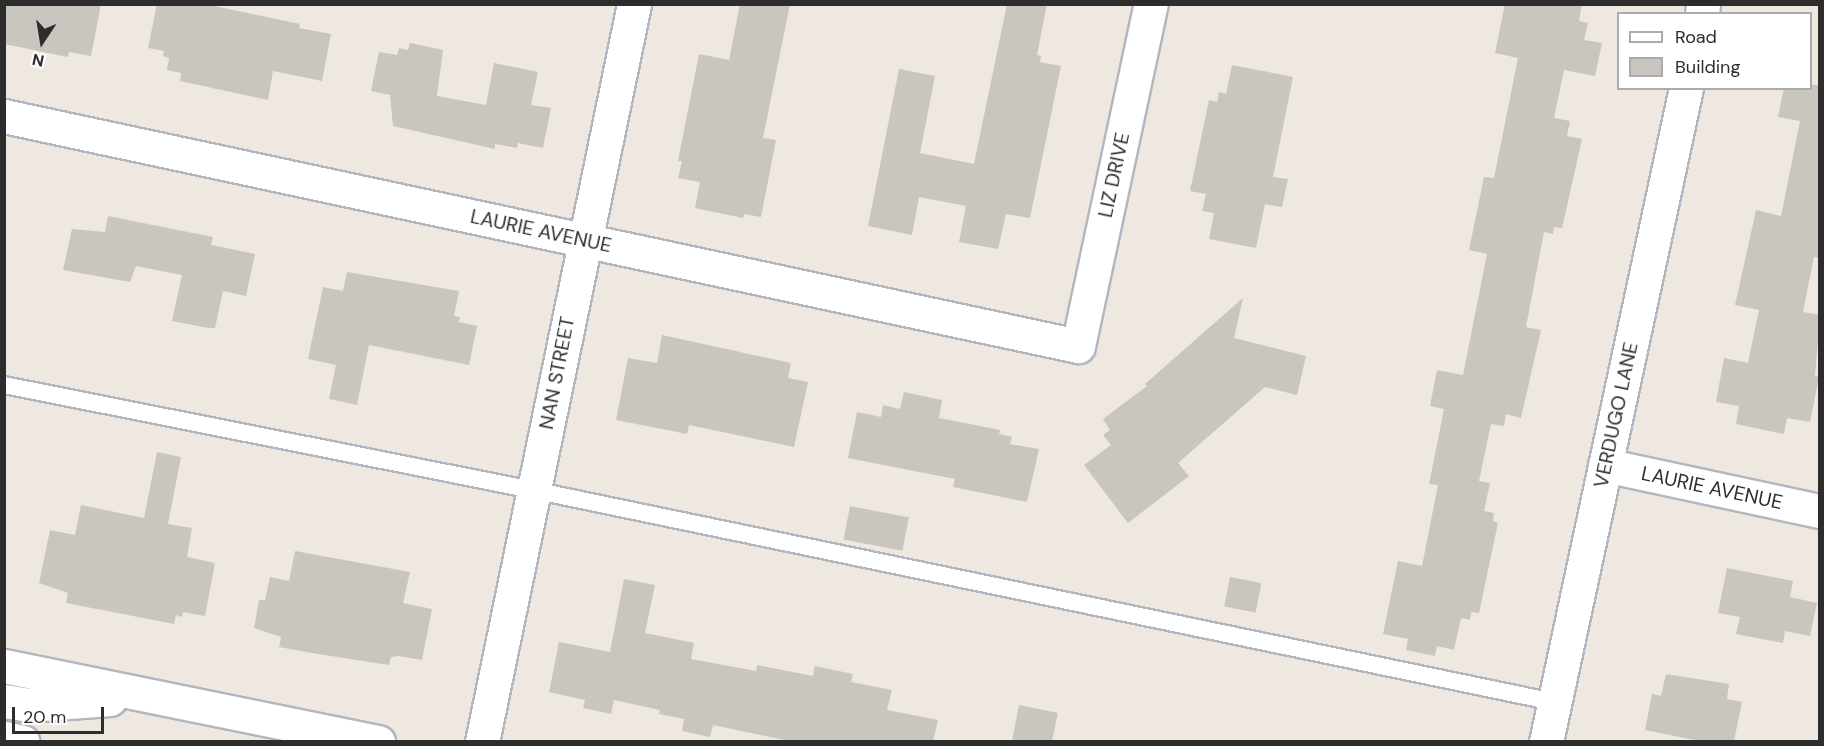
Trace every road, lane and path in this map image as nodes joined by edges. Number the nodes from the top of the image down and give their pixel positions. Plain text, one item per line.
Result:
1 (634, 4) edge
2 (1151, 4) edge
3 (1686, 90) edge
4 (4, 116) edge
5 (584, 240) junction
6 (1078, 346) joint
7 (4, 385) edge
8 (1605, 465) junction
9 (533, 489) junction
10 (1820, 511) edge
11 (4, 666) edge
12 (151, 696) junction
13 (4, 701) edge
14 (1554, 702) junction
15 (4, 738) edge
16 (23, 741) edge
17 (378, 741) edge
18 (482, 741) edge
19 (1546, 741) edge

1 - 5 street, NAN STREET
2 - 6 street, LIZ DRIVE
3 - 8 street, VERDUGO LANE
4 - 5 street, LAURIE AVENUE
5 - 6 street, LAURIE AVENUE
5 - 9 street, NAN STREET
7 - 9 lane
8 - 10 street, LAURIE AVENUE
8 - 14 street, VERDUGO LANE
9 - 14 lane
9 - 18 street, NAN STREET
11 - 12 street
12 - 13 street
12 - 17 street
14 - 19 street, VERDUGO LANE
15 - 16 street

